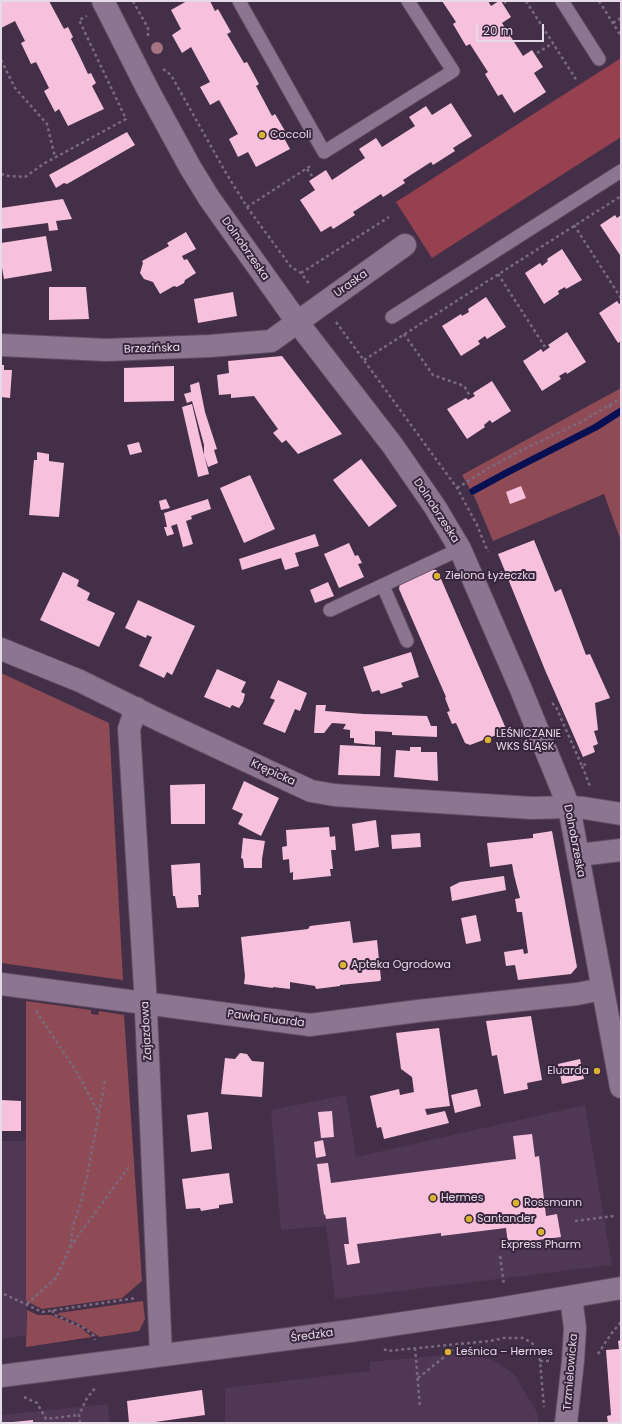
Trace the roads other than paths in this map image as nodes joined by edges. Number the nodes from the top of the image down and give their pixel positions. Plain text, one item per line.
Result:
1 (239, 1) edge
2 (408, 1) edge
3 (562, 1) edge
4 (97, 7) edge
5 (599, 59) dead end
6 (621, 171) edge
7 (405, 245) dead end
8 (392, 317) dead end
9 (298, 323) junction
10 (1, 344) edge
11 (460, 549) junction
12 (383, 586) junction
13 (330, 610) dead end
14 (406, 641) dead end
15 (1, 649) edge
16 (136, 708) junction
17 (569, 807) junction
18 (621, 814) edge
19 (621, 850) edge
20 (579, 856) junction
21 (1, 984) edge
22 (602, 989) junction
23 (145, 1004) junction
24 (621, 1087) edge
25 (621, 1288) edge
26 (571, 1297) junction
27 (161, 1355) junction
28 (6, 1376) edge
29 (566, 1423) edge

1 - 2 lane
3 - 5 lane
4 - 9 street, Dolnobrzeska
6 - 8 lane
7 - 9 street, Uraska
9 - 10 street, Brzezińska
9 - 11 street, Dolnobrzeska
11 - 12 lane
11 - 17 street, Dolnobrzeska
12 - 13 lane
12 - 14 lane
15 - 16 street, Krępicka
16 - 17 street, Krępicka
16 - 23 street, Zajazdowa
17 - 18 street, Krępicka
17 - 20 street, Dolnobrzeska
19 - 20 street
20 - 22 street, Dolnobrzeska
21 - 23 street, Pawła Eluarda
22 - 23 street, Pawła Eluarda
22 - 24 street, Dolnobrzeska
23 - 27 street, Zajazdowa
25 - 26 street, Średzka
26 - 27 street, Średzka
26 - 29 street, Trzmielowicka
27 - 28 street, Średzka

